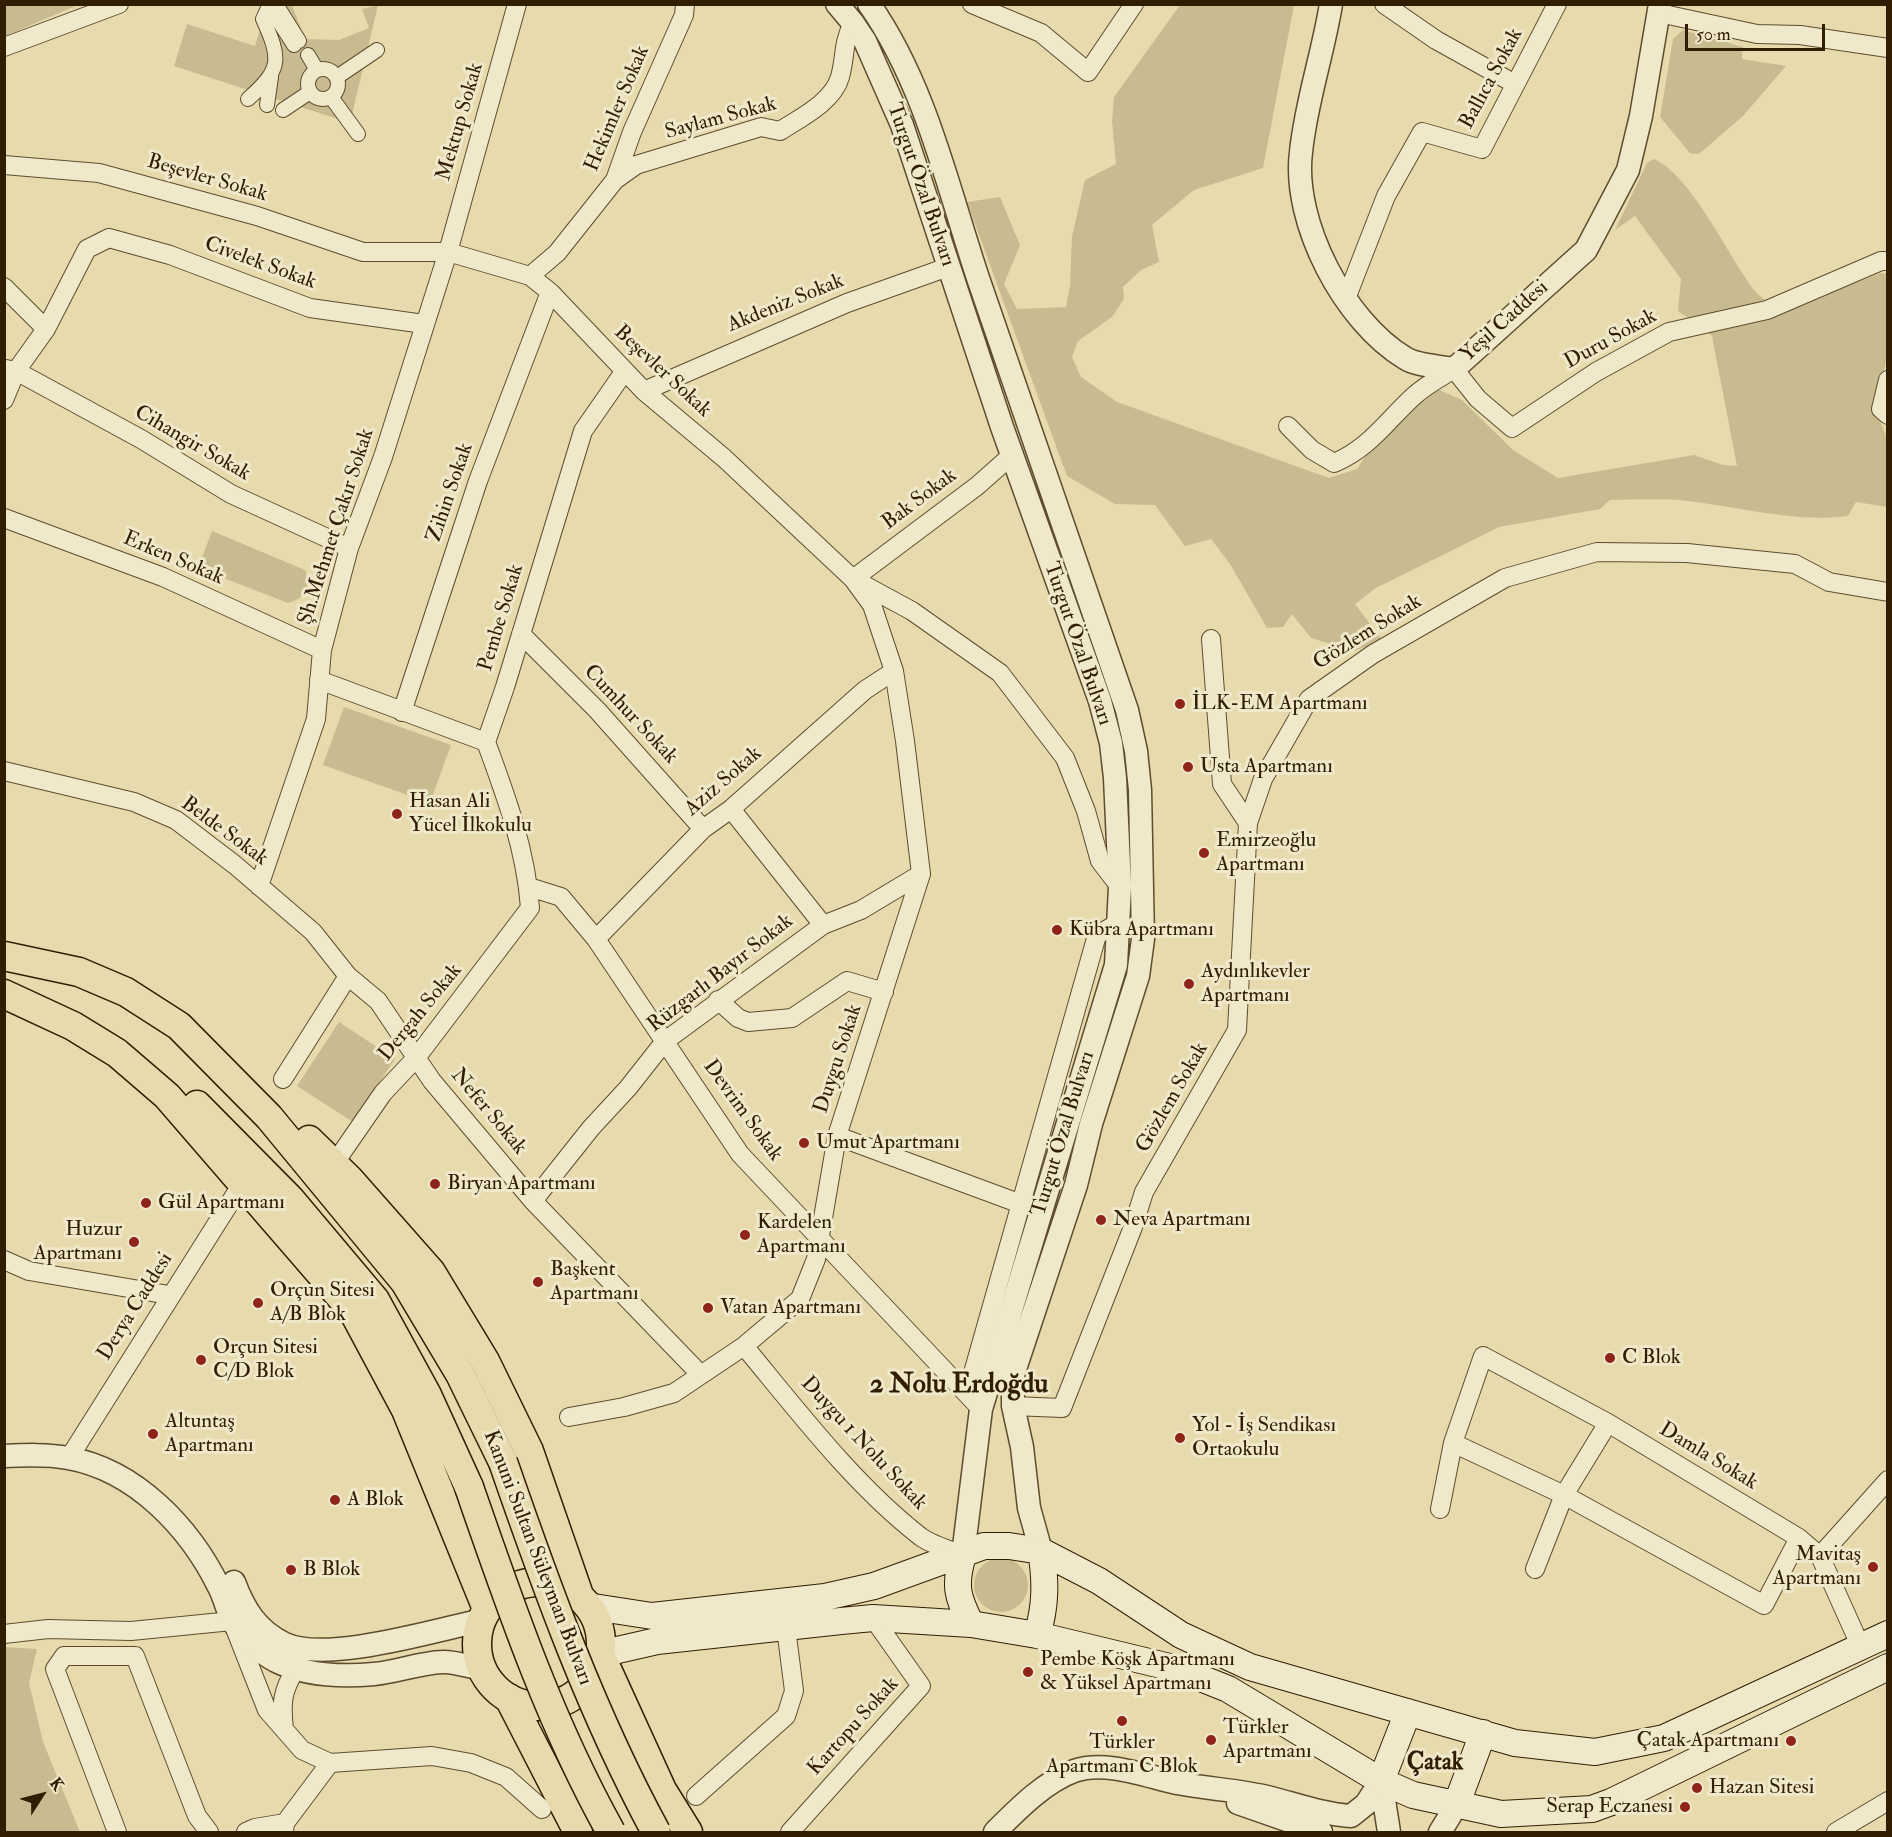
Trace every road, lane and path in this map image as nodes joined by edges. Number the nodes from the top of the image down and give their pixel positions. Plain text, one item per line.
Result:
1 (119, 4) edge
2 (517, 4) edge
3 (685, 4) edge
4 (837, 4) edge
5 (869, 4) edge
6 (972, 4) edge
7 (1134, 4) edge
8 (1331, 4) edge
9 (1557, 4) edge
10 (1383, 5) edge
11 (1659, 9) edge
12 (1009, 11) edge
13 (854, 22) junction
14 (295, 41) dead end
15 (4, 47) edge
16 (1887, 48) edge
17 (377, 50) dead end
18 (305, 57) dead end
19 (314, 71) junction
20 (271, 77) junction
21 (337, 77) junction
22 (1515, 84) junction
23 (310, 92) junction
24 (331, 97) junction
25 (248, 99) dead end
26 (267, 105) dead end
27 (283, 110) dead end
28 (358, 134) dead end
29 (4, 165) edge
30 (615, 180) junction
31 (448, 252) junction
32 (1887, 261) edge
33 (948, 267) junction
34 (530, 276) junction
35 (4, 286) edge
36 (550, 292) junction
37 (1346, 299) junction
38 (424, 324) junction
39 (46, 329) junction
40 (10, 369) edge
41 (1454, 369) junction
42 (624, 372) junction
43 (1887, 380) edge
44 (644, 391) junction
45 (4, 400) edge
46 (1887, 415) edge
47 (1288, 426) dead end
48 (1012, 455) junction
49 (4, 518) edge
50 (349, 548) junction
51 (853, 579) junction
52 (1887, 592) edge
53 (521, 634) junction
54 (1211, 639) dead end
55 (322, 650) junction
56 (894, 671) junction
57 (319, 680) junction
58 (402, 712) junction
59 (486, 742) junction
60 (4, 771) edge
61 (731, 809) junction
62 (1248, 823) junction
63 (703, 829) junction
64 (921, 874) junction
65 (259, 886) junction
66 (529, 887) junction
67 (1120, 887) junction
68 (1120, 922) junction
69 (823, 925) junction
70 (596, 939) junction
71 (4, 956) edge
72 (348, 976) junction
73 (4, 989) edge
74 (884, 992) junction
75 (4, 994) edge
76 (718, 1000) junction
77 (179, 1026) junction
78 (665, 1041) junction
79 (416, 1058) junction
80 (283, 1079) dead end
81 (837, 1136) junction
82 (334, 1164) junction
83 (243, 1182) junction
84 (533, 1201) junction
85 (1021, 1204) junction
86 (821, 1241) junction
87 (4, 1260) edge
88 (169, 1295) junction
89 (744, 1346) junction
90 (701, 1375) junction
91 (974, 1402) junction
92 (1013, 1406) junction
93 (569, 1417) dead end
94 (1608, 1423) junction
95 (1453, 1443) junction
96 (4, 1456) edge
97 (69, 1458) junction
98 (1887, 1480) edge
99 (131, 1483) junction
100 (1564, 1495) junction
101 (1440, 1509) dead end
102 (1798, 1538) junction
103 (1041, 1551) junction
104 (963, 1555) junction
105 (1820, 1556) junction
106 (1534, 1569) dead end
107 (584, 1602) junction
108 (485, 1615) junction
109 (873, 1618) junction
110 (232, 1621) junction
111 (971, 1624) junction
112 (786, 1628) junction
113 (4, 1634) edge
114 (1887, 1634) edge
115 (1037, 1635) junction
116 (1860, 1645) junction
117 (600, 1654) junction
118 (1887, 1667) edge
119 (296, 1669) junction
120 (482, 1669) junction
121 (508, 1698) junction
122 (1408, 1712) junction
123 (284, 1729) junction
124 (1483, 1733) junction
125 (330, 1763) junction
126 (1381, 1781) junction
127 (1188, 1785) junction
128 (696, 1796) dead end
129 (1887, 1801) edge
130 (1456, 1806) junction
131 (542, 1809) dead end
132 (284, 1828) edge
133 (117, 1833) edge
134 (209, 1833) edge
135 (246, 1833) edge
136 (578, 1833) edge
137 (611, 1833) edge
138 (656, 1833) edge
139 (688, 1833) edge
140 (790, 1833) edge
141 (995, 1833) edge
142 (1321, 1833) edge
143 (1389, 1833) edge
144 (1440, 1833) edge
145 (1457, 1833) edge
146 (1836, 1833) edge

1 - 15 street
2 - 31 street, Mektup Sokak
3 - 30 street, Hekimler Sokak
4 - 13 street, Turgut Özal Bulvarı
5 - 92 street, Turgut Özal Bulvarı
6 - 12 street
7 - 12 street
8 - 37 street, Yeşil Caddesi
9 - 22 street, Ballıca Sokak
10 - 22 street
11 - 16 street
11 - 41 street, Yeşil Caddesi
13 - 30 street, Saylam Sokak
13 - 33 street, Turgut Özal Bulvarı
14 - 20 street
17 - 21 street
18 - 19 street
19 - 21 street
19 - 23 street
20 - 25 street
20 - 26 street
21 - 24 street
22 - 37 street, Ballıca Sokak
23 - 24 street
23 - 27 street
24 - 28 street
29 - 31 street, Beşevler Sokak
30 - 34 street, Hekimler Sokak
31 - 34 street, Beşevler Sokak
31 - 38 street, Şh.Mehmet Çakır Sokak
32 - 41 street, Duru Sokak
33 - 44 street, Akdeniz Sokak
33 - 48 street, Turgut Özal Bulvarı
34 - 36 street, Beşevler Sokak
35 - 39 street
36 - 42 street, Beşevler Sokak
36 - 58 street, Zihin Sokak
37 - 41 street, Yeşil Caddesi
38 - 39 street, Civelek Sokak
38 - 50 street, Şh.Mehmet Çakır Sokak
39 - 40 street
40 - 45 street
40 - 50 street, Cihangir Sokak
41 - 47 street
42 - 44 street, Beşevler Sokak
42 - 53 street, Pembe Sokak
43 - 46 street
44 - 51 street, Beşevler Sokak
48 - 51 street, Bak Sokak
48 - 67 street, Turgut Özal Bulvarı
49 - 55 street, Erken Sokak
50 - 55 street, Şh.Mehmet Çakır Sokak
51 - 56 street, Duygu Sokak
51 - 67 street, Beşevler Sokak
52 - 62 street, Gözlem Sokak
53 - 59 street, Pembe Sokak
53 - 63 street, Cumhur Sokak
54 - 62 street
55 - 57 street, Şh.Mehmet Çakır Sokak
56 - 61 street, Aziz Sokak
56 - 64 street, Duygu Sokak
57 - 58 street
57 - 65 street, Şh.Mehmet Çakır Sokak
58 - 59 street
59 - 66 street
60 - 65 street, Belde Sokak
61 - 63 street, Aziz Sokak
61 - 69 street
62 - 92 street, Gözlem Sokak
63 - 70 street, Aziz Sokak
64 - 69 street, Rüzgarlı Bayır Sokak
64 - 74 street, Duygu Sokak
65 - 72 street, Belde Sokak
66 - 70 street, Devrim Sokak
66 - 79 street, Dergah Sokak
67 - 68 street, Turgut Özal Bulvarı
68 - 85 street
68 - 91 street, Turgut Özal Bulvarı
69 - 76 street, Rüzgarlı Bayır Sokak
70 - 78 street, Devrim Sokak
71 - 77 main road, Kanuni Sultan Süleyman Bulvarı
72 - 79 street, Nefer Sokak
72 - 80 street
73 - 137 main road, Kanuni Sultan Süleyman Bulvarı, bridge
74 - 76 street
74 - 81 street, Duygu Sokak
75 - 83 main road
76 - 78 street, Rüzgarlı Bayır Sokak
77 - 82 main road
77 - 138 main road, Kanuni Sultan Süleyman Bulvarı, bridge
78 - 84 street, Rüzgarlı Bayır Sokak
78 - 86 street, Devrim Sokak
79 - 82 street, Dergah Sokak
79 - 84 street, Nefer Sokak
81 - 85 street
81 - 86 street, Duygu Sokak
82 - 107 main road
83 - 88 street, Derya Caddesi
83 - 108 main road
84 - 90 street, Nefer Sokak
85 - 91 street
86 - 89 street, Duygu Sokak
86 - 91 street, Devrim Sokak
87 - 88 street
88 - 97 street, Derya Caddesi
89 - 90 street, Duygu Sokak
89 - 104 street, Duygu 1 Nolu Sokak
90 - 93 street, Duygu Sokak
91 - 104 street, Turgut Özal Bulvarı
92 - 103 street, Turgut Özal Bulvarı
94 - 95 street, Damla Sokak
94 - 100 street
94 - 102 street, Damla Sokak
95 - 100 street
95 - 101 street
96 - 97 street
97 - 99 street
98 - 105 street
99 - 108 street
99 - 110 street
100 - 102 street
100 - 106 street
102 - 105 street, Damla Sokak
103 - 104 main road
103 - 115 main road
103 - 122 main road
104 - 107 main road
104 - 111 main road
105 - 116 street, Damla Sokak
107 - 108 main road
107 - 117 main road
108 - 120 main road
109 - 111 main road
109 - 112 main road
109 - 140 street, Kartopu Sokak
110 - 113 street
110 - 119 street
110 - 123 street
111 - 115 main road
112 - 117 main road
112 - 128 street
114 - 116 main road
115 - 126 main road
116 - 124 main road
117 - 121 main road
117 - 139 main road
118 - 130 main road
119 - 120 street
119 - 123 street
120 - 121 main road
121 - 136 main road
122 - 124 main road
122 - 126 main road
123 - 125 street
124 - 130 main road
125 - 131 street
125 - 132 street
126 - 127 street
126 - 130 main road
126 - 143 street
127 - 141 street
127 - 142 street
129 - 146 street
130 - 144 street
130 - 145 street
132 - 135 street
133 - 134 street

